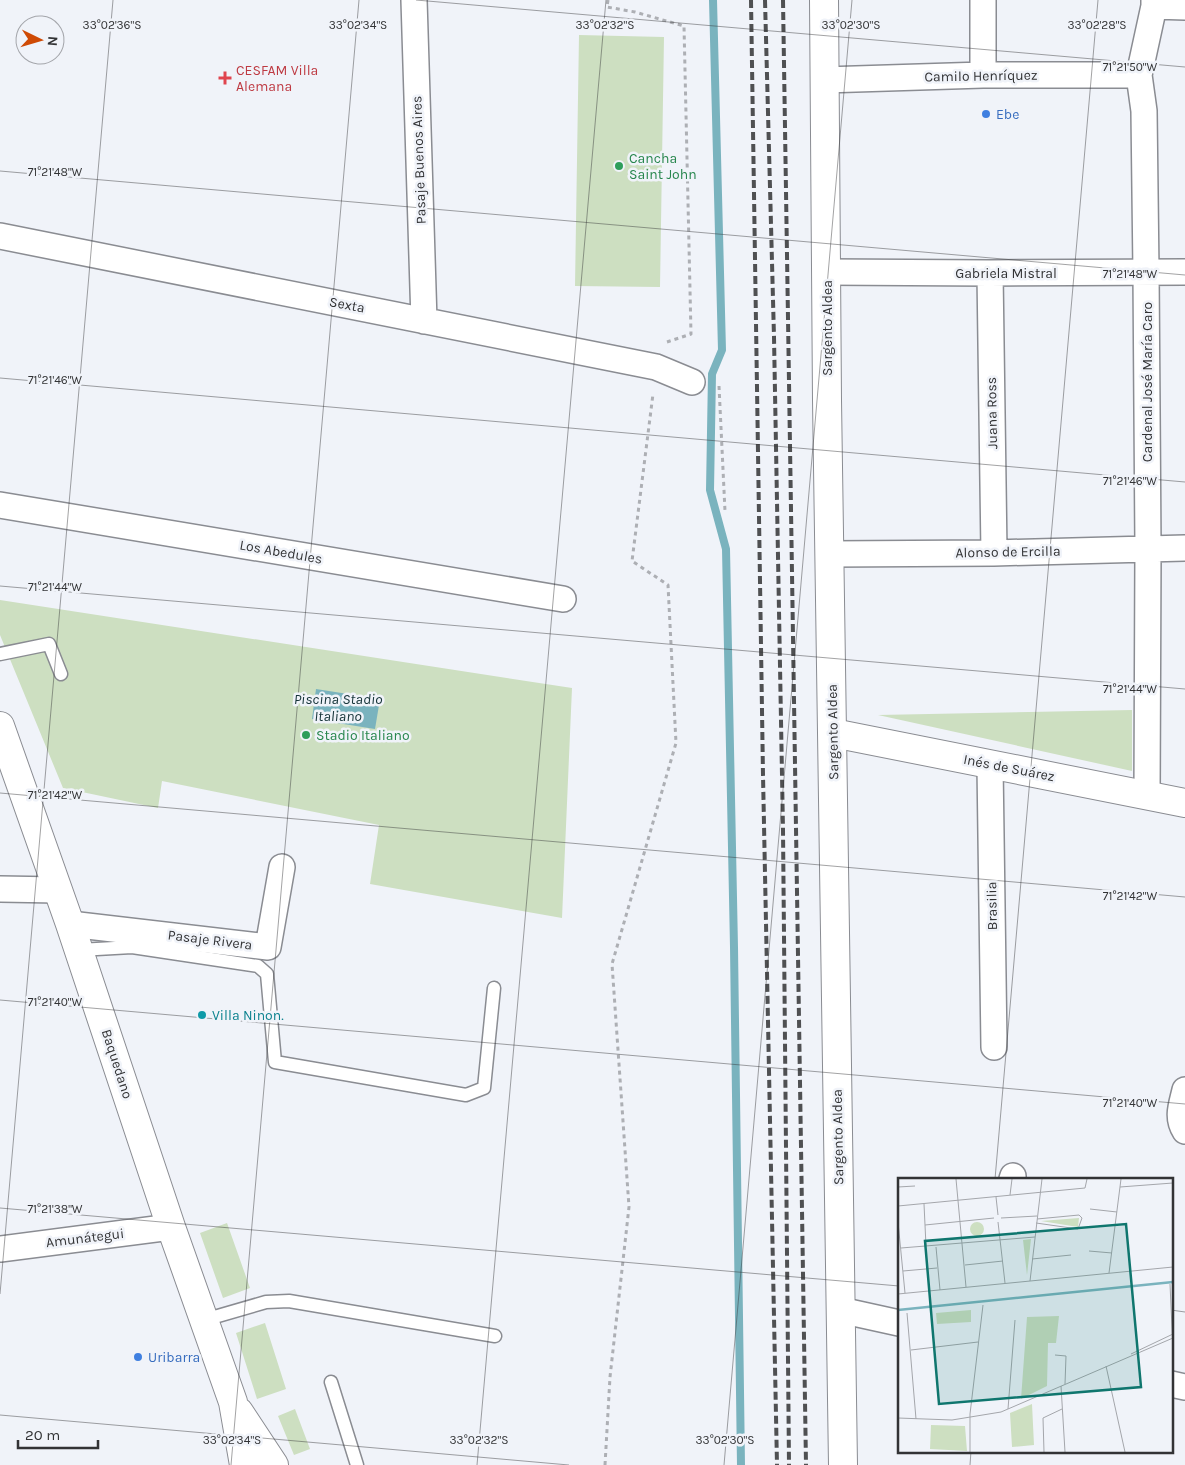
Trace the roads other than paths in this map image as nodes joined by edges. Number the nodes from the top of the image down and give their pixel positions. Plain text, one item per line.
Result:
1 (414, 0) edge
2 (824, 0) edge
3 (983, 0) edge
4 (1154, 3) edge
5 (1185, 7) edge
6 (984, 75) junction
7 (1139, 75) junction
8 (824, 80) junction
9 (0, 236) edge
10 (827, 272) junction
11 (1146, 272) junction
12 (1185, 272) edge
13 (990, 273) junction
14 (424, 320) junction
15 (692, 382) dead end
16 (0, 505) edge
17 (1185, 548) edge
18 (1148, 549) junction
19 (994, 553) junction
20 (830, 554) junction
21 (563, 599) dead end
22 (0, 654) edge
23 (61, 674) dead end
24 (0, 726) edge
25 (833, 733) junction
26 (990, 765) junction
27 (1147, 796) junction
28 (1185, 803) edge
29 (282, 867) dead end
30 (0, 889) edge
31 (58, 890) junction
32 (70, 924) junction
33 (79, 950) junction
34 (494, 988) dead end
35 (994, 1047) dead end
36 (1185, 1090) edge
37 (1185, 1131) edge
38 (171, 1227) junction
39 (0, 1249) edge
40 (840, 1310) junction
41 (204, 1320) junction
42 (898, 1323) edge
43 (495, 1336) dead end
44 (331, 1382) dead end
45 (1172, 1384) edge
46 (1185, 1388) edge
47 (233, 1402) junction
48 (244, 1465) edge
49 (274, 1465) edge
50 (356, 1465) edge
51 (843, 1465) edge

1 - 14 street, Pasaje Buenos Aires
2 - 8 main road, Sargento Aldea
3 - 6 street
4 - 5 street
4 - 7 street, Cardenal José María Caro
6 - 7 street, Camilo Henríquez
6 - 8 street, Camilo Henríquez
7 - 11 street, Cardenal José María Caro
8 - 10 main road, Sargento Aldea
9 - 14 street, Sexta
10 - 13 street, Gabriela Mistral
10 - 20 main road, Sargento Aldea
11 - 12 street, Gabriela Mistral
11 - 13 street, Gabriela Mistral
11 - 18 street, Cardenal José María Caro
13 - 19 street, Juana Ross
14 - 15 street, Sexta
16 - 21 street, Los Abedules
17 - 18 street, Alonso de Ercilla
18 - 19 street, Alonso de Ercilla
18 - 27 street, Cardenal José María Caro
19 - 20 street, Alonso de Ercilla
20 - 25 main road, Sargento Aldea
22 - 23 lane
24 - 31 main road, Baquedano
25 - 26 main road, Inés de Suárez
25 - 40 main road, Sargento Aldea
26 - 27 main road, Inés de Suárez
26 - 35 street, Brasilia
27 - 28 main road, Inés de Suárez
29 - 32 street, Pasaje Rivera
30 - 31 street
31 - 32 main road, Baquedano
32 - 33 main road, Baquedano
33 - 34 lane
33 - 38 main road, Baquedano
36 - 37 street
38 - 39 street, Amunátegui
38 - 41 main road, Baquedano
40 - 42 street
40 - 51 main road, Sargento Aldea
41 - 43 lane
41 - 47 main road, Baquedano
44 - 50 lane
45 - 46 street
47 - 48 main road, Baquedano
47 - 49 main road, Baquedano

